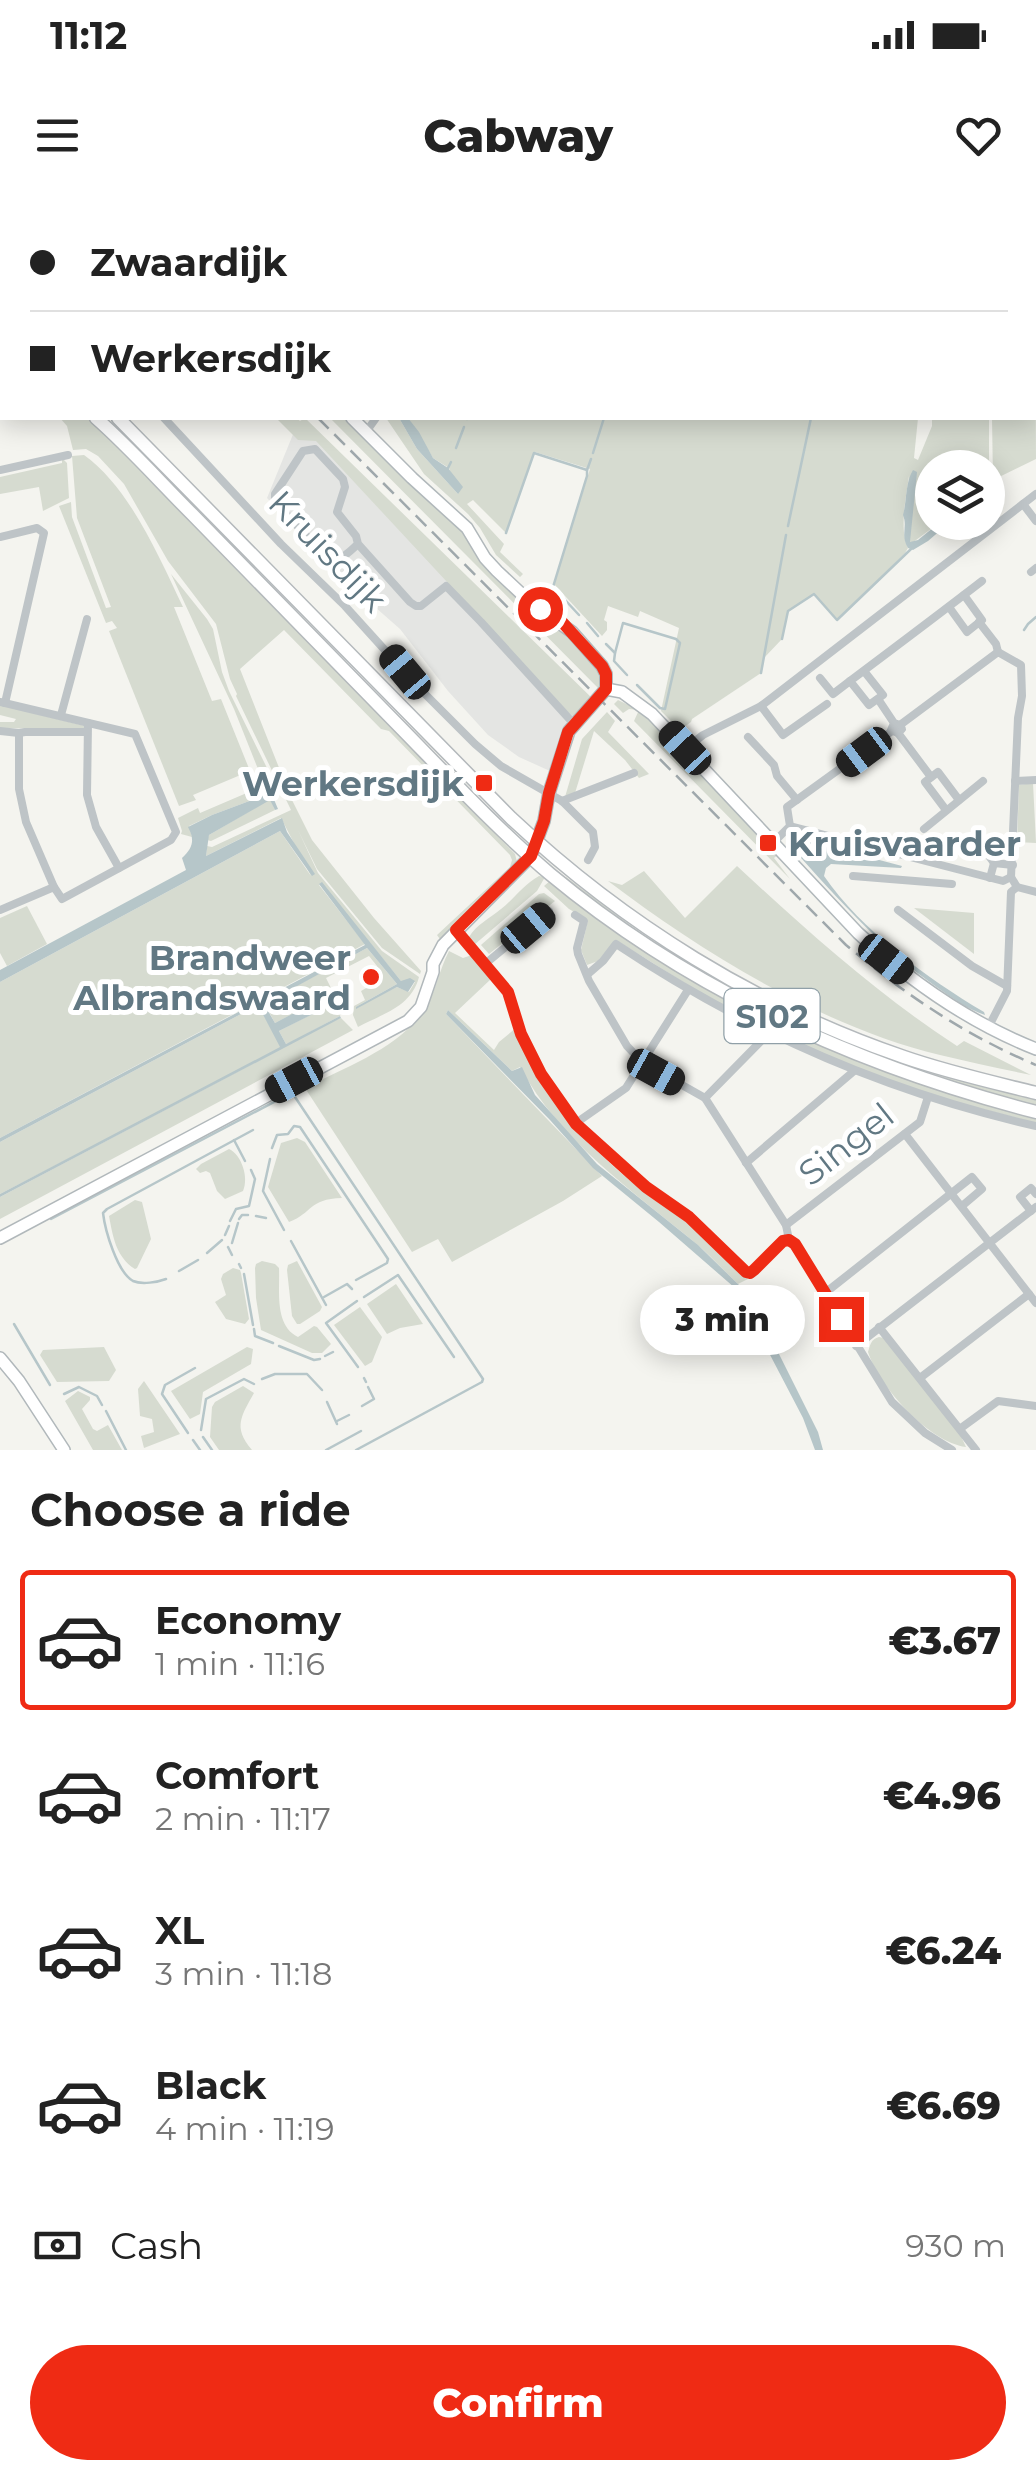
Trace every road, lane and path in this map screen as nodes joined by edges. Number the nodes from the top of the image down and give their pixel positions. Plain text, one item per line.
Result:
1 (98, 420) edge
2 (120, 420) edge
3 (166, 420) edge
4 (354, 420) edge
5 (375, 420) edge
6 (366, 432) junction
7 (68, 455) dead end
8 (0, 470) edge
9 (1036, 494) edge
10 (1023, 504) junction
11 (1036, 521) edge
12 (0, 537) edge
13 (358, 544) junction
14 (982, 582) dead end
15 (964, 595) junction
16 (949, 607) junction
17 (87, 619) dead end
18 (979, 622) junction
19 (998, 652) junction
20 (864, 671) junction
21 (820, 678) dead end
22 (850, 682) junction
23 (607, 685) junction
24 (1022, 696) junction
25 (1036, 697) edge
26 (878, 699) junction
27 (2, 702) edge
28 (826, 704) dead end
29 (761, 706) junction
30 (61, 715) junction
31 (574, 724) junction
32 (88, 728) junction
33 (896, 728) junction
34 (0, 732) edge
35 (19, 734) junction
36 (748, 737) dead end
37 (685, 748) junction
38 (634, 773) dead end
39 (931, 777) junction
40 (1036, 780) edge
41 (983, 781) dead end
42 (1015, 782) junction
43 (549, 793) junction
44 (797, 800) junction
45 (959, 800) junction
46 (561, 801) junction
47 (946, 810) junction
48 (790, 826) junction
49 (924, 829) dead end
50 (774, 843) junction
51 (980, 844) dead end
52 (536, 852) junction
53 (588, 860) dead end
54 (916, 860) junction
55 (994, 862) junction
56 (1012, 865) junction
57 (118, 868) junction
58 (853, 876) dead end
59 (990, 878) junction
60 (1007, 879) junction
61 (912, 880) junction
62 (952, 884) dead end
63 (54, 887) junction
64 (1014, 889) junction
65 (1036, 892) edge
66 (0, 910) edge
67 (549, 910) dead end
68 (898, 910) dead end
69 (575, 915) dead end
70 (459, 932) junction
71 (485, 964) junction
72 (588, 974) junction
73 (1007, 986) junction
74 (688, 990) junction
75 (988, 1028) junction
76 (768, 1034) junction
77 (1036, 1049) edge
78 (642, 1063) junction
79 (854, 1070) junction
80 (1036, 1093) edge
81 (928, 1097) junction
82 (704, 1098) junction
83 (1036, 1112) edge
84 (576, 1124) junction
85 (1036, 1126) edge
86 (905, 1134) junction
87 (746, 1162) junction
88 (952, 1193) junction
89 (1036, 1194) edge
90 (962, 1206) junction
91 (1034, 1209) edge
92 (786, 1225) junction
93 (0, 1238) edge
94 (789, 1240) junction
95 (989, 1243) junction
96 (826, 1293) junction
97 (1029, 1294) junction
98 (1036, 1303) edge
99 (880, 1327) junction
100 (0, 1346) edge
101 (856, 1346) junction
102 (0, 1358) edge
103 (920, 1378) junction
104 (18, 1381) junction
105 (1036, 1406) edge
106 (960, 1428) junction
107 (64, 1450) edge
108 (952, 1450) edge
109 (976, 1450) edge

1 - 52 main road, S102
2 - 52 main road, S102
3 - 43 street, Kruisdijk
4 - 6 street
5 - 6 street
6 - 23 street
7 - 8 street
9 - 10 street
10 - 11 street
10 - 29 street
12 - 27 street
13 - 13 street
13 - 31 street
14 - 15 street
15 - 16 street
15 - 18 street
16 - 18 street
16 - 20 street
17 - 30 street
18 - 19 street
19 - 24 street
19 - 33 street
20 - 22 street
20 - 26 street
21 - 22 street
22 - 26 street
23 - 31 street
23 - 37 street
24 - 25 street
24 - 42 street
26 - 33 street
27 - 30 street
28 - 29 street
29 - 37 street
30 - 32 street
31 - 43 street
32 - 35 street
32 - 57 street
32 - 57 street
33 - 39 street
33 - 44 street
34 - 35 street
35 - 63 street
36 - 44 street
37 - 50 street
38 - 46 street
39 - 45 street
39 - 47 street
40 - 42 street
41 - 45 street
42 - 56 street
43 - 46 street, Kruisdijk
43 - 52 street
44 - 48 street
45 - 47 street
46 - 53 street
47 - 49 street
48 - 50 street
48 - 54 street
50 - 75 street
51 - 55 street
52 - 70 street
52 - 80 main road, S102
52 - 83 main road, S102
54 - 59 street
54 - 61 street
55 - 56 street
55 - 59 street
56 - 60 street
57 - 63 street
58 - 61 street
59 - 60 street
60 - 64 street
61 - 62 street
63 - 66 street
64 - 65 street
64 - 73 street
67 - 71 street
68 - 73 street
69 - 72 street
70 - 71 street
70 - 93 street
71 - 84 street
72 - 74 street
72 - 78 street
73 - 75 street
74 - 76 street
74 - 78 street
75 - 77 street
76 - 79 street
76 - 82 street
78 - 82 street
78 - 84 street
79 - 81 street
79 - 87 street
81 - 85 street
81 - 86 street, Singel
82 - 87 street
84 - 94 street
86 - 88 street
86 - 92 street, Singel
87 - 92 street
88 - 90 street
88 - 90 street
88 - 96 street
89 - 91 street
90 - 95 street
91 - 95 street
92 - 94 street
94 - 96 street
95 - 97 street
95 - 99 street
96 - 101 street
97 - 98 street
97 - 103 street
99 - 101 street
99 - 103 street
100 - 104 street
101 - 108 street
102 - 104 street
103 - 106 street
104 - 107 street
105 - 106 street
106 - 109 street

